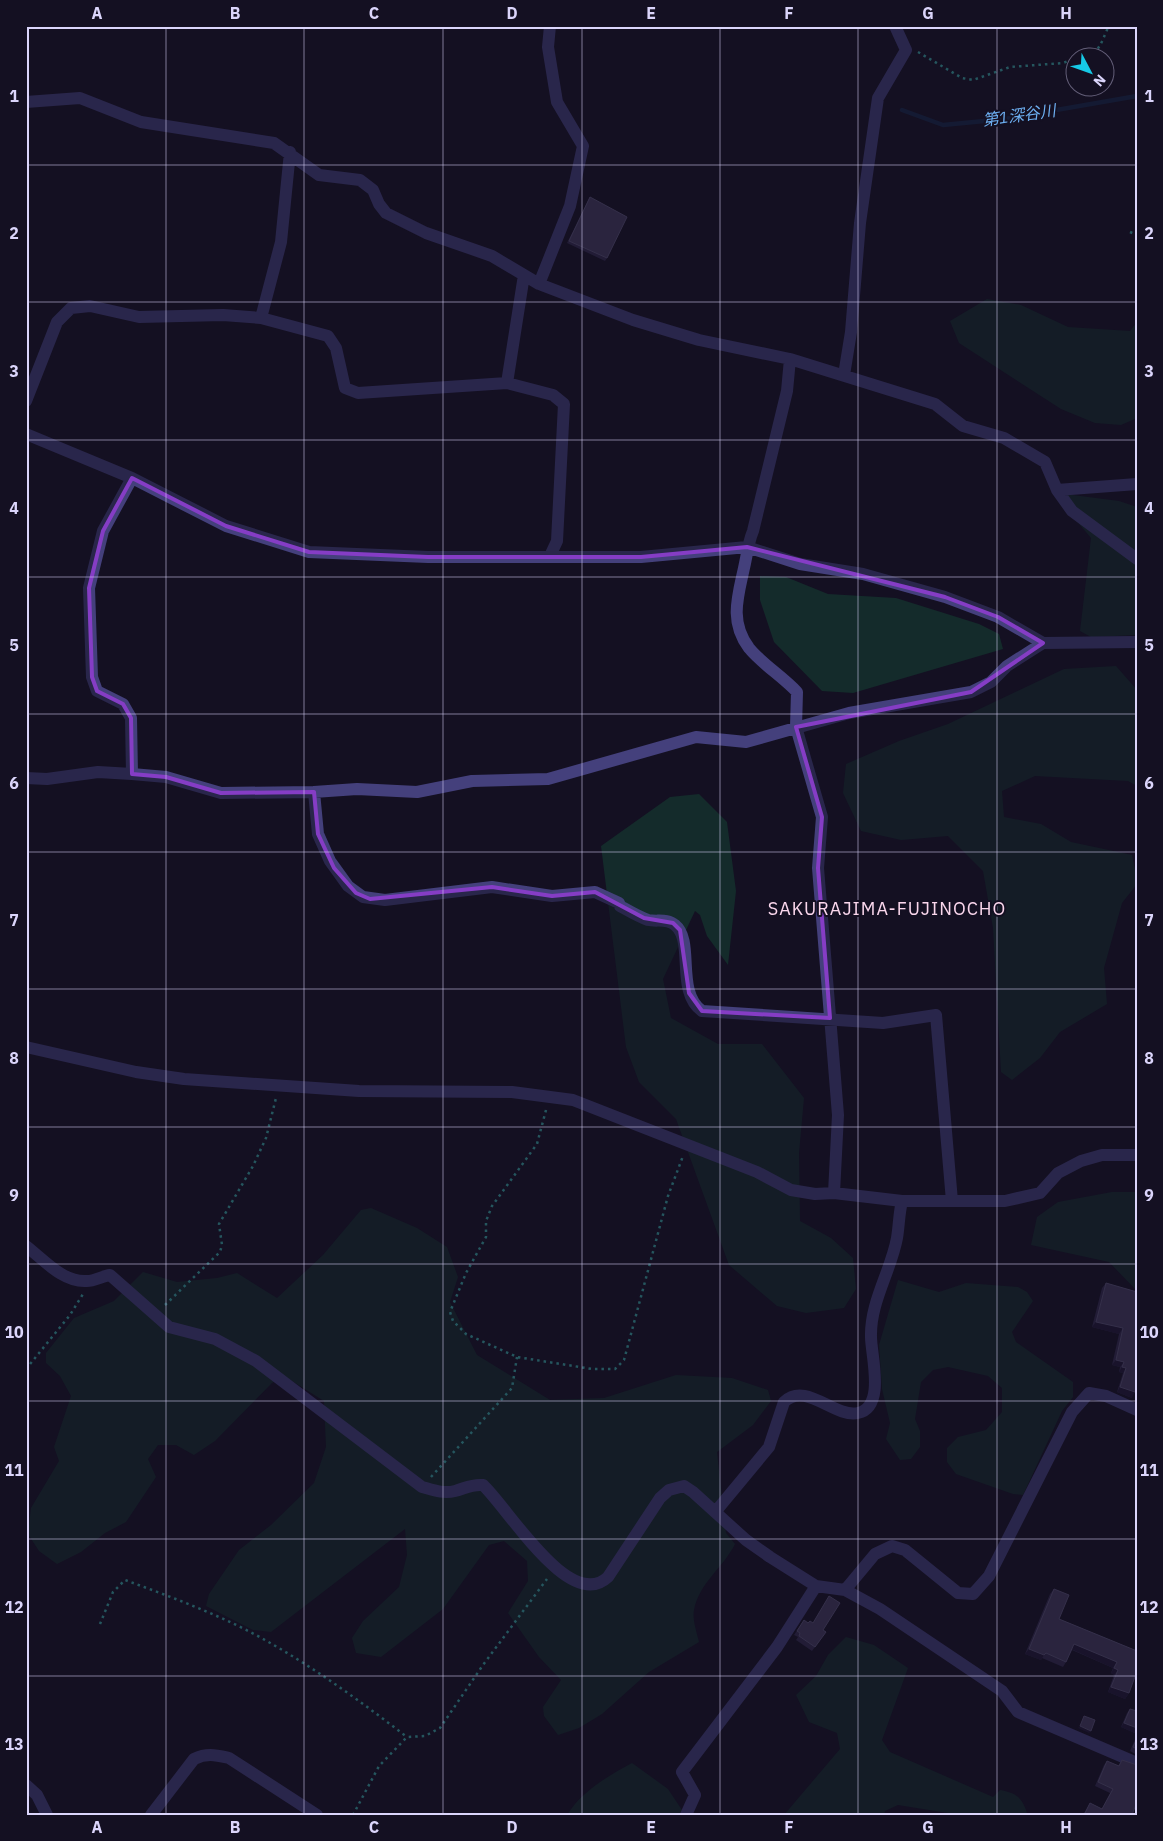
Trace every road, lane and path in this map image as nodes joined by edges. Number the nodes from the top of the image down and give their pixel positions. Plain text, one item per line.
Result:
1 (550, 26) edge
2 (895, 26) edge
3 (1109, 26) edge
4 (905, 47) junction
5 (1099, 48) edge
6 (1066, 62) edge
7 (26, 102) edge
8 (290, 152) junction
9 (1130, 232) dead end
10 (1137, 235) edge
11 (524, 275) junction
12 (539, 284) junction
13 (261, 318) junction
14 (790, 359) junction
15 (844, 375) junction
16 (507, 383) junction
17 (26, 401) edge
18 (26, 434) edge
19 (132, 478) junction
20 (1137, 484) edge
21 (1057, 490) junction
22 (746, 548) junction
23 (550, 556) junction
24 (1137, 559) edge
25 (1137, 642) edge
26 (1043, 644) junction
27 (796, 727) junction
28 (132, 774) junction
29 (26, 778) edge
30 (314, 792) junction
31 (830, 1018) junction
32 (26, 1047) edge
33 (280, 1087) junction
34 (550, 1098) junction
35 (687, 1146) junction
36 (1137, 1155) edge
37 (834, 1193) junction
38 (902, 1201) junction
39 (952, 1201) junction
40 (26, 1246) edge
41 (88, 1281) junction
42 (155, 1314) junction
43 (517, 1357) junction
44 (26, 1370) edge
45 (1137, 1410) edge
46 (422, 1487) junction
47 (716, 1511) junction
48 (556, 1568) junction
49 (816, 1586) junction
50 (845, 1590) junction
51 (100, 1624) dead end
52 (407, 1737) junction
53 (1137, 1763) edge
54 (26, 1785) edge
55 (47, 1815) edge
56 (151, 1815) edge
57 (316, 1815) edge
58 (353, 1815) edge
59 (686, 1815) edge

1 - 12 street
2 - 4 street
3 - 5 path
4 - 6 path
4 - 15 street
7 - 8 street
8 - 11 street
8 - 13 street
9 - 10 path
11 - 12 street
11 - 16 street
12 - 14 street
13 - 16 street
13 - 17 street
14 - 15 street
14 - 22 street
15 - 21 street
16 - 23 street
18 - 19 street
19 - 23 street
19 - 28 street
20 - 21 street
21 - 24 street
22 - 23 street
22 - 26 street
22 - 27 street
25 - 26 street
26 - 27 street
27 - 30 street
27 - 31 street
28 - 29 street
28 - 30 street
30 - 31 street
31 - 37 street
31 - 39 street
32 - 33 street
33 - 34 street
33 - 42 path
34 - 35 street
34 - 43 path
35 - 37 street
35 - 43 path
36 - 39 street
37 - 38 street
38 - 39 street
38 - 47 street
40 - 41 street
41 - 42 street
41 - 44 path
42 - 46 street
43 - 46 path
45 - 50 street
46 - 48 street
47 - 48 street
47 - 49 street
48 - 52 path
49 - 50 street
49 - 59 street
50 - 53 street
51 - 52 path
52 - 58 path
54 - 55 street
56 - 57 street

